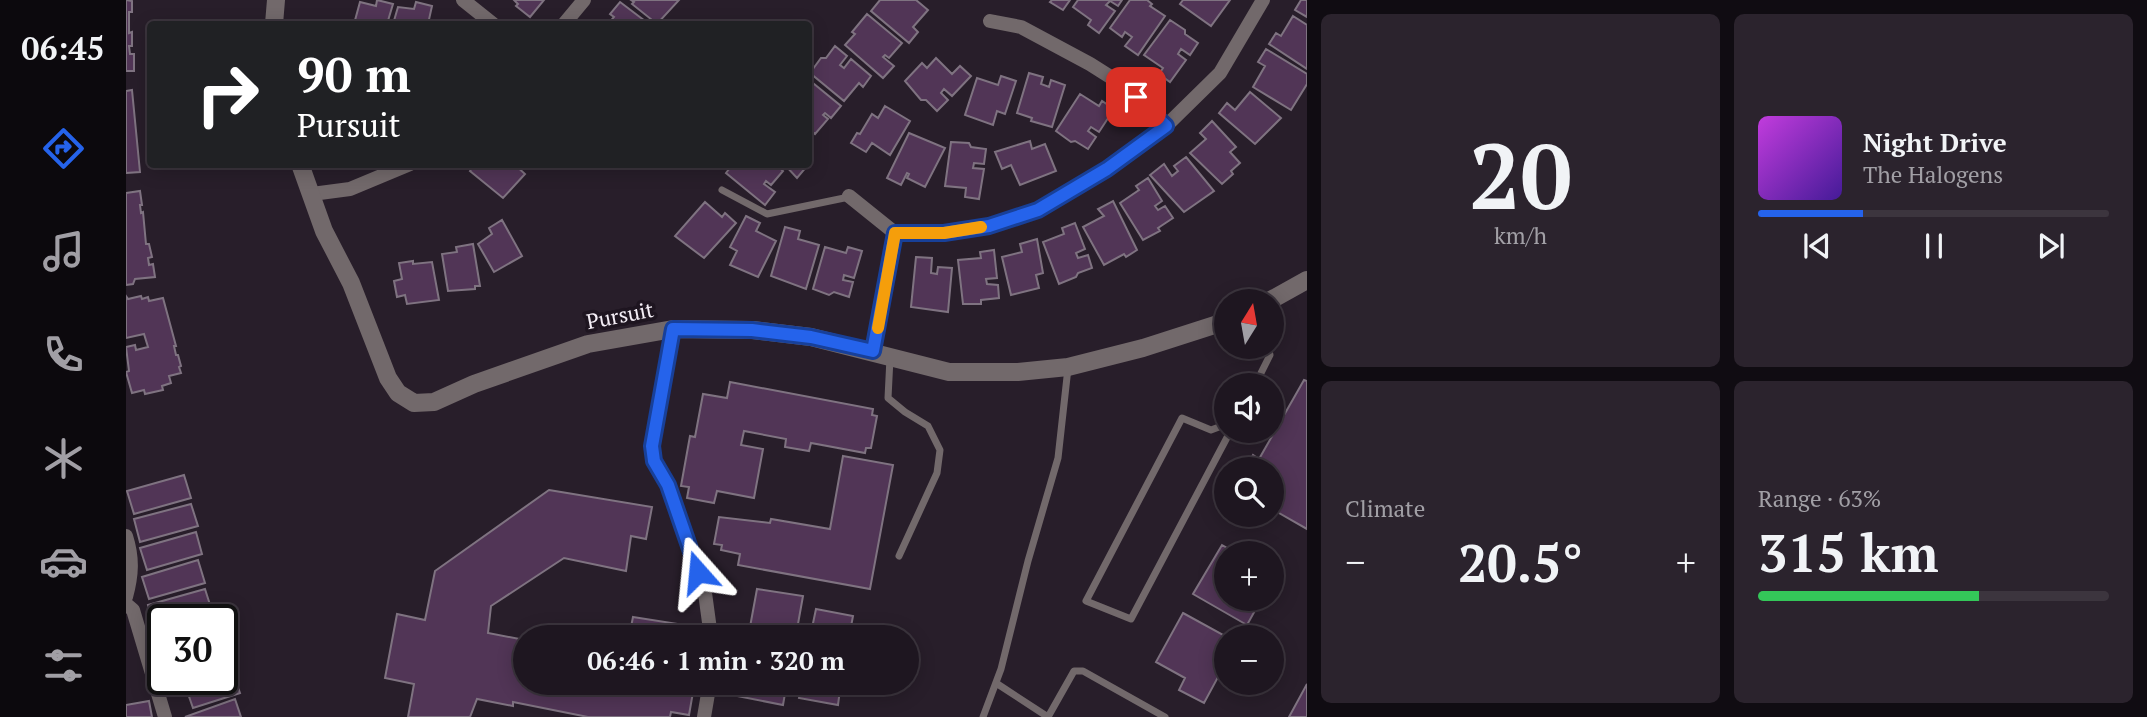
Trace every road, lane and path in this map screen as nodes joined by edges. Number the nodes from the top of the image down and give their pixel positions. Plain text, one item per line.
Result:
1 (276, 0) edge
2 (463, 0) edge
3 (584, 0) edge
4 (1263, 0) edge
5 (274, 21) edge
6 (489, 21) edge
7 (566, 21) edge
8 (990, 21) dead end
9 (1166, 126) junction
10 (302, 168) edge
11 (400, 168) edge
12 (722, 190) dead end
13 (312, 194) junction
14 (849, 196) joint
15 (895, 233) junction
16 (1307, 280) edge
17 (1284, 293) edge
18 (1214, 325) edge
19 (673, 329) junction
20 (881, 354) junction
21 (1068, 367) junction
22 (1214, 429) edge
23 (1224, 443) edge
24 (126, 536) edge
25 (899, 556) dead end
26 (126, 597) edge
27 (126, 604) edge
28 (709, 625) edge
29 (996, 683) junction
30 (708, 695) edge
31 (165, 717) edge
32 (704, 717) edge
33 (984, 717) edge
34 (1048, 717) edge
35 (1165, 717) edge

1 - 5 street
2 - 6 street
3 - 7 street
4 - 9 street
8 - 9 street
9 - 15 street
10 - 13 street, Pursuit
11 - 13 street
12 - 14 lane
13 - 19 street, Pursuit
14 - 15 street
15 - 20 street
16 - 17 street
18 - 21 street, Pursuit
19 - 20 street, Pursuit
19 - 28 street
20 - 21 street, Pursuit
20 - 25 lane
21 - 29 lane
22 - 23 lane
24 - 26 street
27 - 31 street
29 - 33 lane
29 - 34 lane
30 - 32 street
34 - 35 lane

